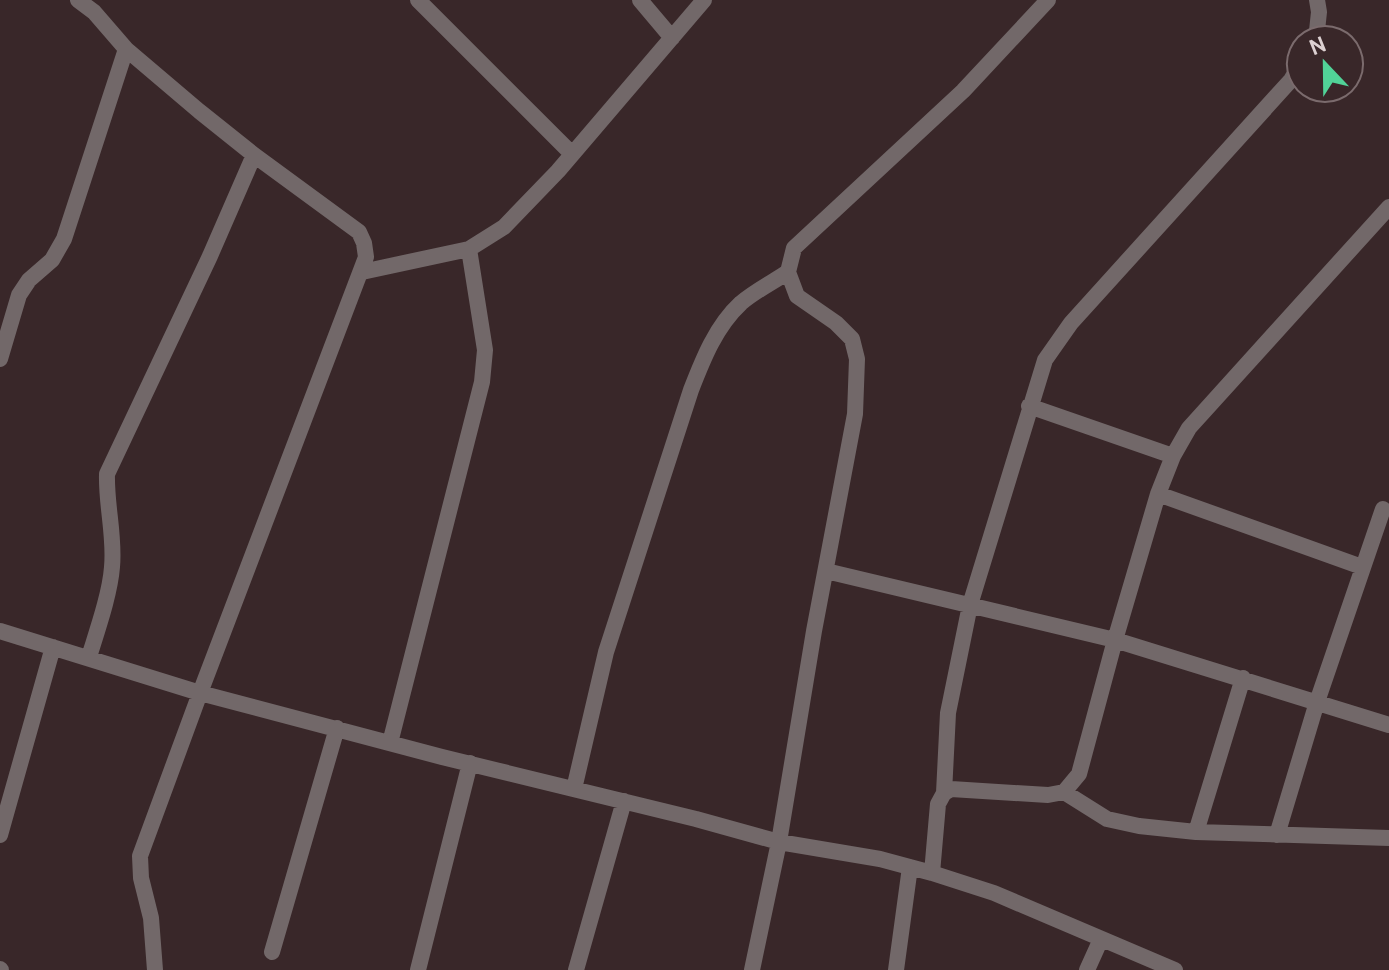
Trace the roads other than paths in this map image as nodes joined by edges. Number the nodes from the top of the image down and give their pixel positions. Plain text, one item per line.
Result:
1 (78, 0) edge
2 (418, 0) edge
3 (640, 0) edge
4 (704, 0) edge
5 (1048, 0) edge
6 (1317, 0) edge
7 (1318, 24) edge
8 (672, 38) junction
9 (126, 49) junction
10 (1285, 87) edge
11 (572, 154) junction
12 (254, 155) junction
13 (1389, 207) edge
14 (469, 249) junction
15 (362, 272) junction
16 (788, 272) junction
17 (0, 359) edge
18 (1029, 406) junction
19 (1173, 456) junction
20 (1158, 494) junction
21 (1383, 509) dead end
22 (1362, 567) junction
23 (826, 571) junction
24 (970, 605) junction
25 (0, 631) edge
26 (1115, 640) junction
27 (53, 647) junction
28 (89, 657) junction
29 (1243, 678) junction
30 (200, 693) junction
31 (1317, 702) junction
32 (1389, 725) edge
33 (337, 728) junction
34 (390, 743) junction
35 (470, 763) junction
36 (7, 781) edge
37 (574, 789) junction
38 (1064, 792) junction
39 (944, 793) junction
40 (624, 801) junction
41 (1196, 832) junction
42 (0, 835) edge
43 (1277, 835) junction
44 (1389, 838) edge
45 (779, 842) junction
46 (910, 867) junction
47 (932, 873) junction
48 (1101, 939) junction
49 (272, 952) dead end
50 (155, 970) edge
51 (418, 970) edge
52 (576, 970) edge
53 (752, 970) edge
54 (896, 970) edge
55 (1087, 970) edge
56 (1175, 970) edge

1 - 9 street
2 - 11 street
3 - 8 street
4 - 8 street
5 - 16 street
6 - 7 street
8 - 11 street
9 - 12 street
9 - 17 street
10 - 18 street
11 - 14 street
12 - 15 street
12 - 28 street
13 - 19 street
14 - 15 street
14 - 34 street
15 - 30 street
16 - 23 street
16 - 37 street
18 - 19 street
18 - 24 street
19 - 20 street
20 - 22 street
20 - 26 street
21 - 22 street
22 - 31 street
23 - 24 street
23 - 45 street
24 - 26 street
24 - 39 street
25 - 27 street
26 - 29 street
26 - 38 street
27 - 28 street
27 - 36 street
28 - 30 street
29 - 31 street
29 - 41 street
30 - 33 street
30 - 50 street
31 - 32 street
31 - 43 street
33 - 34 street
33 - 49 street
34 - 35 street
35 - 37 street
35 - 51 street
36 - 42 street
37 - 40 street
38 - 39 street
38 - 41 street
39 - 47 street
40 - 45 street
40 - 52 street
41 - 43 street
43 - 44 street
45 - 46 street
45 - 53 street
46 - 47 street
46 - 54 street
47 - 48 street
48 - 55 street
48 - 56 street

